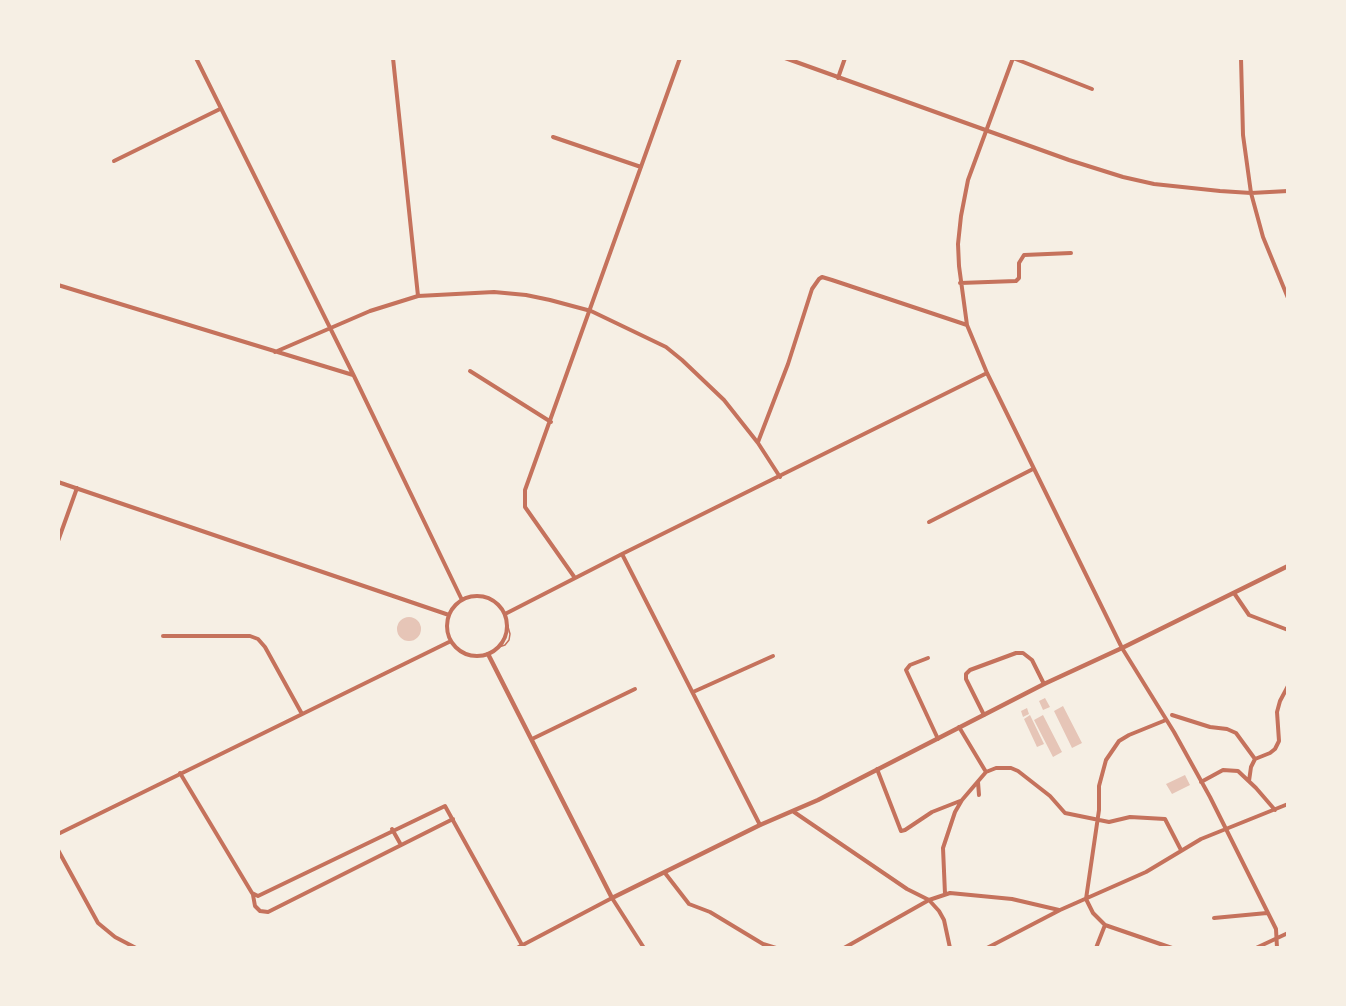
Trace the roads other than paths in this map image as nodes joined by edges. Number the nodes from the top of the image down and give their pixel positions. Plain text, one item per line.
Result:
1 (196, 58) edge
2 (393, 58) edge
3 (680, 58) edge
4 (785, 58) edge
5 (844, 58) edge
6 (1013, 58) edge
7 (1241, 58) edge
8 (838, 78) junction
9 (1092, 90) dead end
10 (220, 108) junction
11 (985, 131) junction
12 (553, 137) dead end
13 (114, 161) dead end
14 (641, 167) junction
15 (1287, 190) edge
16 (1251, 193) junction
17 (1071, 253) dead end
18 (960, 283) junction
19 (58, 285) edge
20 (418, 296) junction
21 (1287, 298) edge
22 (591, 311) junction
23 (967, 325) junction
24 (330, 327) junction
25 (275, 352) junction
26 (471, 371) dead end
27 (987, 373) junction
28 (354, 376) junction
29 (551, 422) junction
30 (758, 443) junction
31 (1033, 469) junction
32 (780, 477) junction
33 (58, 482) edge
34 (77, 488) junction
35 (928, 522) dead end
36 (58, 541) edge
37 (622, 554) junction
38 (1287, 566) edge
39 (575, 578) junction
40 (1234, 593) junction
41 (462, 600) junction
42 (449, 615) junction
43 (505, 615) junction
44 (1287, 630) edge
45 (163, 636) dead end
46 (451, 641) junction
47 (1122, 648) junction
48 (488, 654) junction
49 (773, 656) dead end
50 (928, 658) dead end
51 (1044, 684) junction
52 (1287, 686) edge
53 (635, 689) dead end
54 (693, 692) junction
55 (302, 714) junction
56 (984, 715) junction
57 (1172, 715) dead end
58 (1166, 720) junction
59 (959, 728) junction
60 (938, 739) junction
61 (532, 740) junction
62 (1255, 759) junction
63 (878, 769) junction
64 (986, 772) junction
65 (180, 773) junction
66 (1249, 781) junction
67 (978, 782) junction
68 (1201, 782) junction
69 (979, 795) dead end
70 (962, 800) junction
71 (1287, 804) edge
72 (1275, 810) junction
73 (794, 812) junction
74 (453, 819) junction
75 (1097, 819) junction
76 (760, 825) junction
77 (392, 830) junction
78 (1225, 830) junction
79 (58, 834) edge
80 (401, 845) junction
81 (1181, 849) junction
82 (58, 850) edge
83 (665, 873) junction
84 (253, 894) junction
85 (945, 894) junction
86 (612, 898) junction
87 (1086, 898) junction
88 (929, 900) junction
89 (1059, 910) junction
90 (1268, 913) junction
91 (1214, 918) dead end
92 (1105, 925) junction
93 (1287, 933) edge
94 (1277, 938) junction
95 (522, 945) junction
96 (136, 948) edge
97 (517, 948) edge
98 (644, 948) edge
99 (776, 948) edge
100 (844, 948) edge
101 (950, 948) edge
102 (987, 948) edge
103 (1096, 948) edge
104 (1172, 948) edge
105 (1256, 948) edge
106 (1277, 948) edge

1 - 10 street
2 - 20 street
3 - 14 street
4 - 8 street
5 - 8 street
6 - 9 street
6 - 11 street
7 - 16 street
8 - 11 street
10 - 13 street
10 - 24 street
11 - 16 street
11 - 18 street
12 - 14 street
14 - 22 street
15 - 16 street
16 - 21 street
17 - 18 street
18 - 23 street
19 - 25 street
20 - 22 street
20 - 24 street
22 - 29 street
22 - 30 street
23 - 27 street
23 - 30 street
24 - 25 street
24 - 28 street
25 - 28 street
26 - 29 street
27 - 31 street
27 - 32 street
28 - 41 street
29 - 39 street
30 - 32 street
31 - 35 street
31 - 47 street
32 - 37 street
33 - 34 street
34 - 36 street
34 - 42 street
37 - 39 street
37 - 54 street
38 - 40 street
39 - 43 street
40 - 44 street
40 - 47 street
41 - 42 street
41 - 43 street
42 - 46 street
43 - 48 street
45 - 55 street
46 - 48 street
46 - 55 street
47 - 51 street
47 - 58 street
48 - 61 street
49 - 54 street
50 - 60 street
51 - 56 street
51 - 56 street
52 - 62 street
53 - 61 street
54 - 76 street
55 - 65 street
56 - 59 street
57 - 62 street
58 - 68 street
58 - 75 street
59 - 60 street
59 - 64 street
60 - 63 street
61 - 86 street
62 - 66 street
63 - 70 street
63 - 73 street
64 - 67 street
64 - 75 street
65 - 79 street
65 - 84 street
66 - 68 street
66 - 72 street
67 - 69 street
67 - 70 street
68 - 78 street
70 - 85 street
71 - 72 street
72 - 78 street
73 - 76 street
73 - 88 street
74 - 77 street
74 - 80 street
74 - 95 street
75 - 81 street
75 - 87 street
76 - 83 street
77 - 80 street
77 - 84 street
78 - 81 street
78 - 90 street
80 - 84 street
81 - 87 street
82 - 96 street
83 - 86 street
83 - 99 street
85 - 88 street
85 - 89 street
86 - 95 street
86 - 98 street
87 - 89 street
87 - 92 street
88 - 100 street
88 - 101 street
89 - 102 street
90 - 91 street
90 - 94 street
92 - 103 street
92 - 104 street
93 - 94 street
94 - 105 street
94 - 106 street
95 - 97 street

